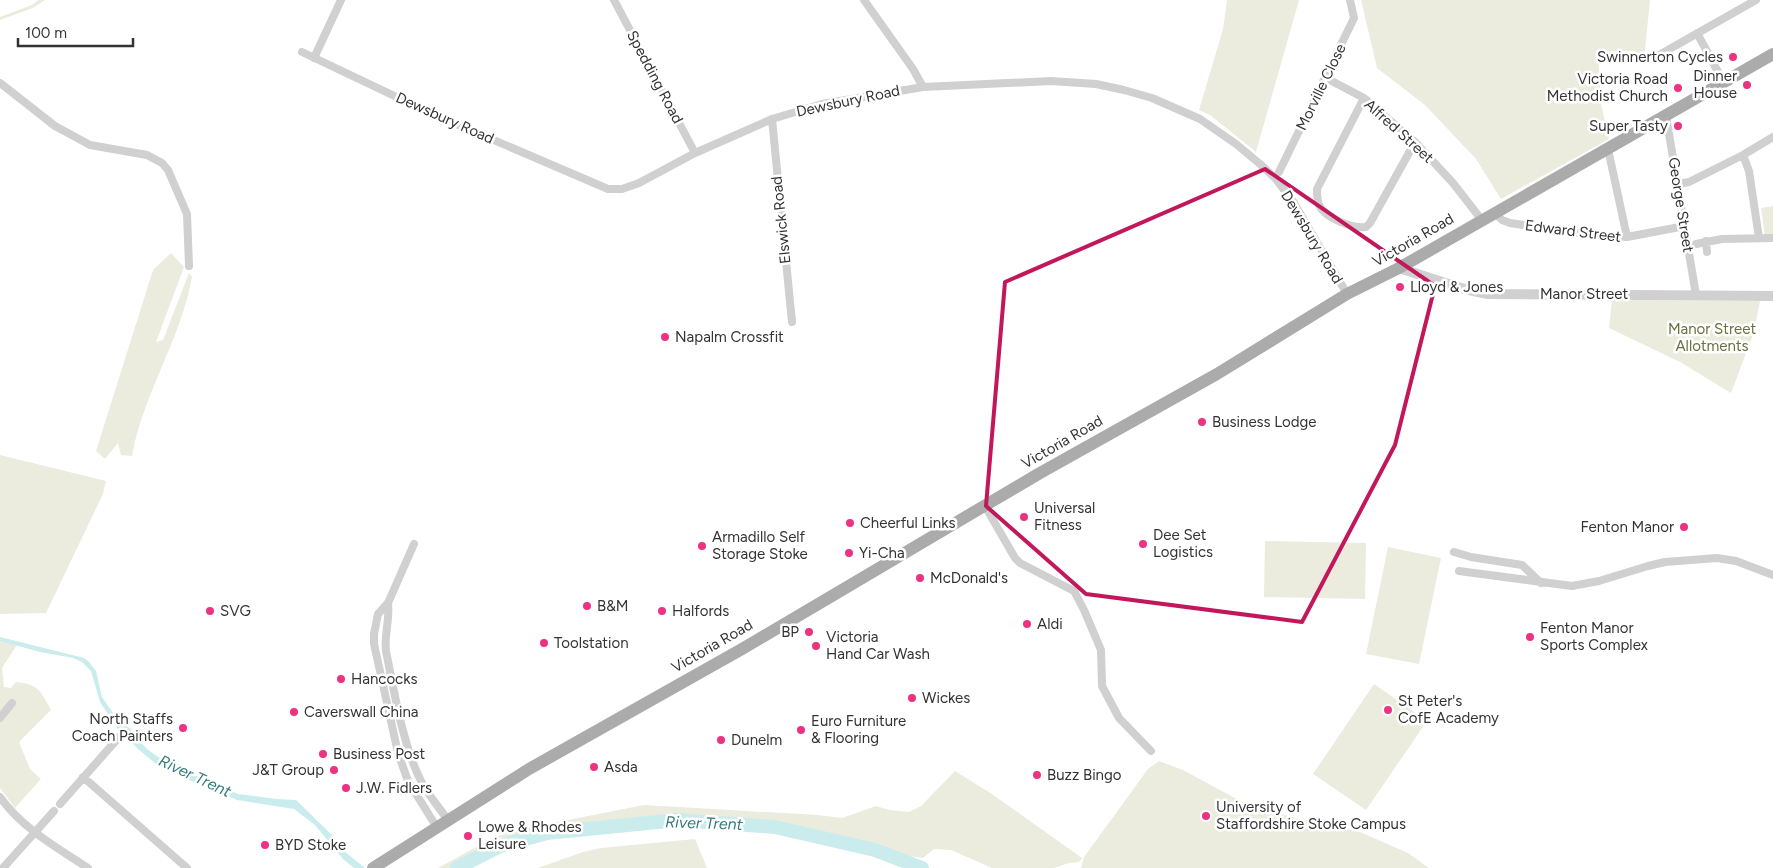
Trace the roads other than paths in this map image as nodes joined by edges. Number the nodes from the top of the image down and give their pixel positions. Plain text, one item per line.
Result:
1 (341, 0) edge
2 (614, 0) edge
3 (864, 0) edge
4 (1350, 0) edge
5 (1756, 0) edge
6 (1697, 33) junction
7 (302, 52) dead end
8 (1773, 54) edge
9 (314, 58) junction
10 (1652, 59) dead end
11 (1326, 78) junction
12 (0, 83) edge
13 (1724, 83) junction
14 (923, 87) junction
15 (1364, 98) junction
16 (1666, 116) junction
17 (772, 119) junction
18 (1773, 137) edge
19 (1416, 142) junction
20 (1608, 149) junction
21 (695, 153) junction
22 (1744, 155) junction
23 (1279, 172) dead end
24 (1678, 184) junction
25 (1494, 212) junction
26 (1481, 219) junction
27 (1685, 226) junction
28 (1627, 237) junction
29 (1759, 238) junction
30 (1773, 238) edge
31 (1706, 241) junction
32 (1696, 244) dead end
33 (1708, 252) dead end
34 (189, 266) dead end
35 (1399, 268) junction
36 (1347, 294) junction
37 (1696, 295) junction
38 (1773, 296) edge
39 (792, 322) dead end
40 (985, 506) junction
41 (414, 544) dead end
42 (1454, 552) dead end
43 (1459, 571) dead end
44 (1773, 575) edge
45 (1541, 583) junction
46 (388, 603) junction
47 (12, 703) dead end
48 (0, 718) edge
49 (120, 736) dead end
50 (1151, 751) dead end
51 (83, 777) junction
52 (0, 797) edge
53 (442, 823) junction
54 (35, 833) junction
55 (85, 867) edge
56 (3, 868) edge
57 (187, 868) edge
58 (372, 868) edge

1 - 9 street
2 - 21 street, Spedding Road
3 - 14 street
4 - 11 street, Morville Close
5 - 6 street
6 - 10 street
6 - 13 street
7 - 9 street, Dewsbury Road
8 - 13 main road, Victoria Road
9 - 21 street, Dewsbury Road
11 - 15 street, Alfred Street
11 - 23 street, Morville Close
12 - 34 street
13 - 16 main road, Victoria Road
14 - 17 street, Dewsbury Road
14 - 36 street, Dewsbury Road
15 - 19 street, Alfred Street
15 - 19 street
16 - 20 main road, Victoria Road
16 - 24 street, George Street
17 - 21 street, Dewsbury Road
17 - 39 street, Elswick Road
18 - 22 street
19 - 26 street, Alfred Street
20 - 25 main road, Victoria Road
20 - 28 street
22 - 24 street
22 - 29 street
24 - 27 street, George Street
25 - 26 main road, Victoria Road
25 - 28 street, Edward Street
26 - 35 main road, Victoria Road
27 - 28 street, Edward Street
27 - 37 street, George Street
29 - 30 street
29 - 31 street
31 - 32 street
31 - 33 street
35 - 36 main road, Victoria Road
35 - 37 street, Manor Street
36 - 40 main road, Victoria Road
37 - 38 street, Manor Street
40 - 50 street
40 - 53 main road, Victoria Road
41 - 46 street
42 - 45 street
43 - 45 street
44 - 45 street
46 - 53 street
46 - 53 street
47 - 48 street
49 - 51 street
51 - 54 street
51 - 57 street
52 - 54 street
53 - 58 main road, Victoria Road
54 - 55 street
54 - 56 street

